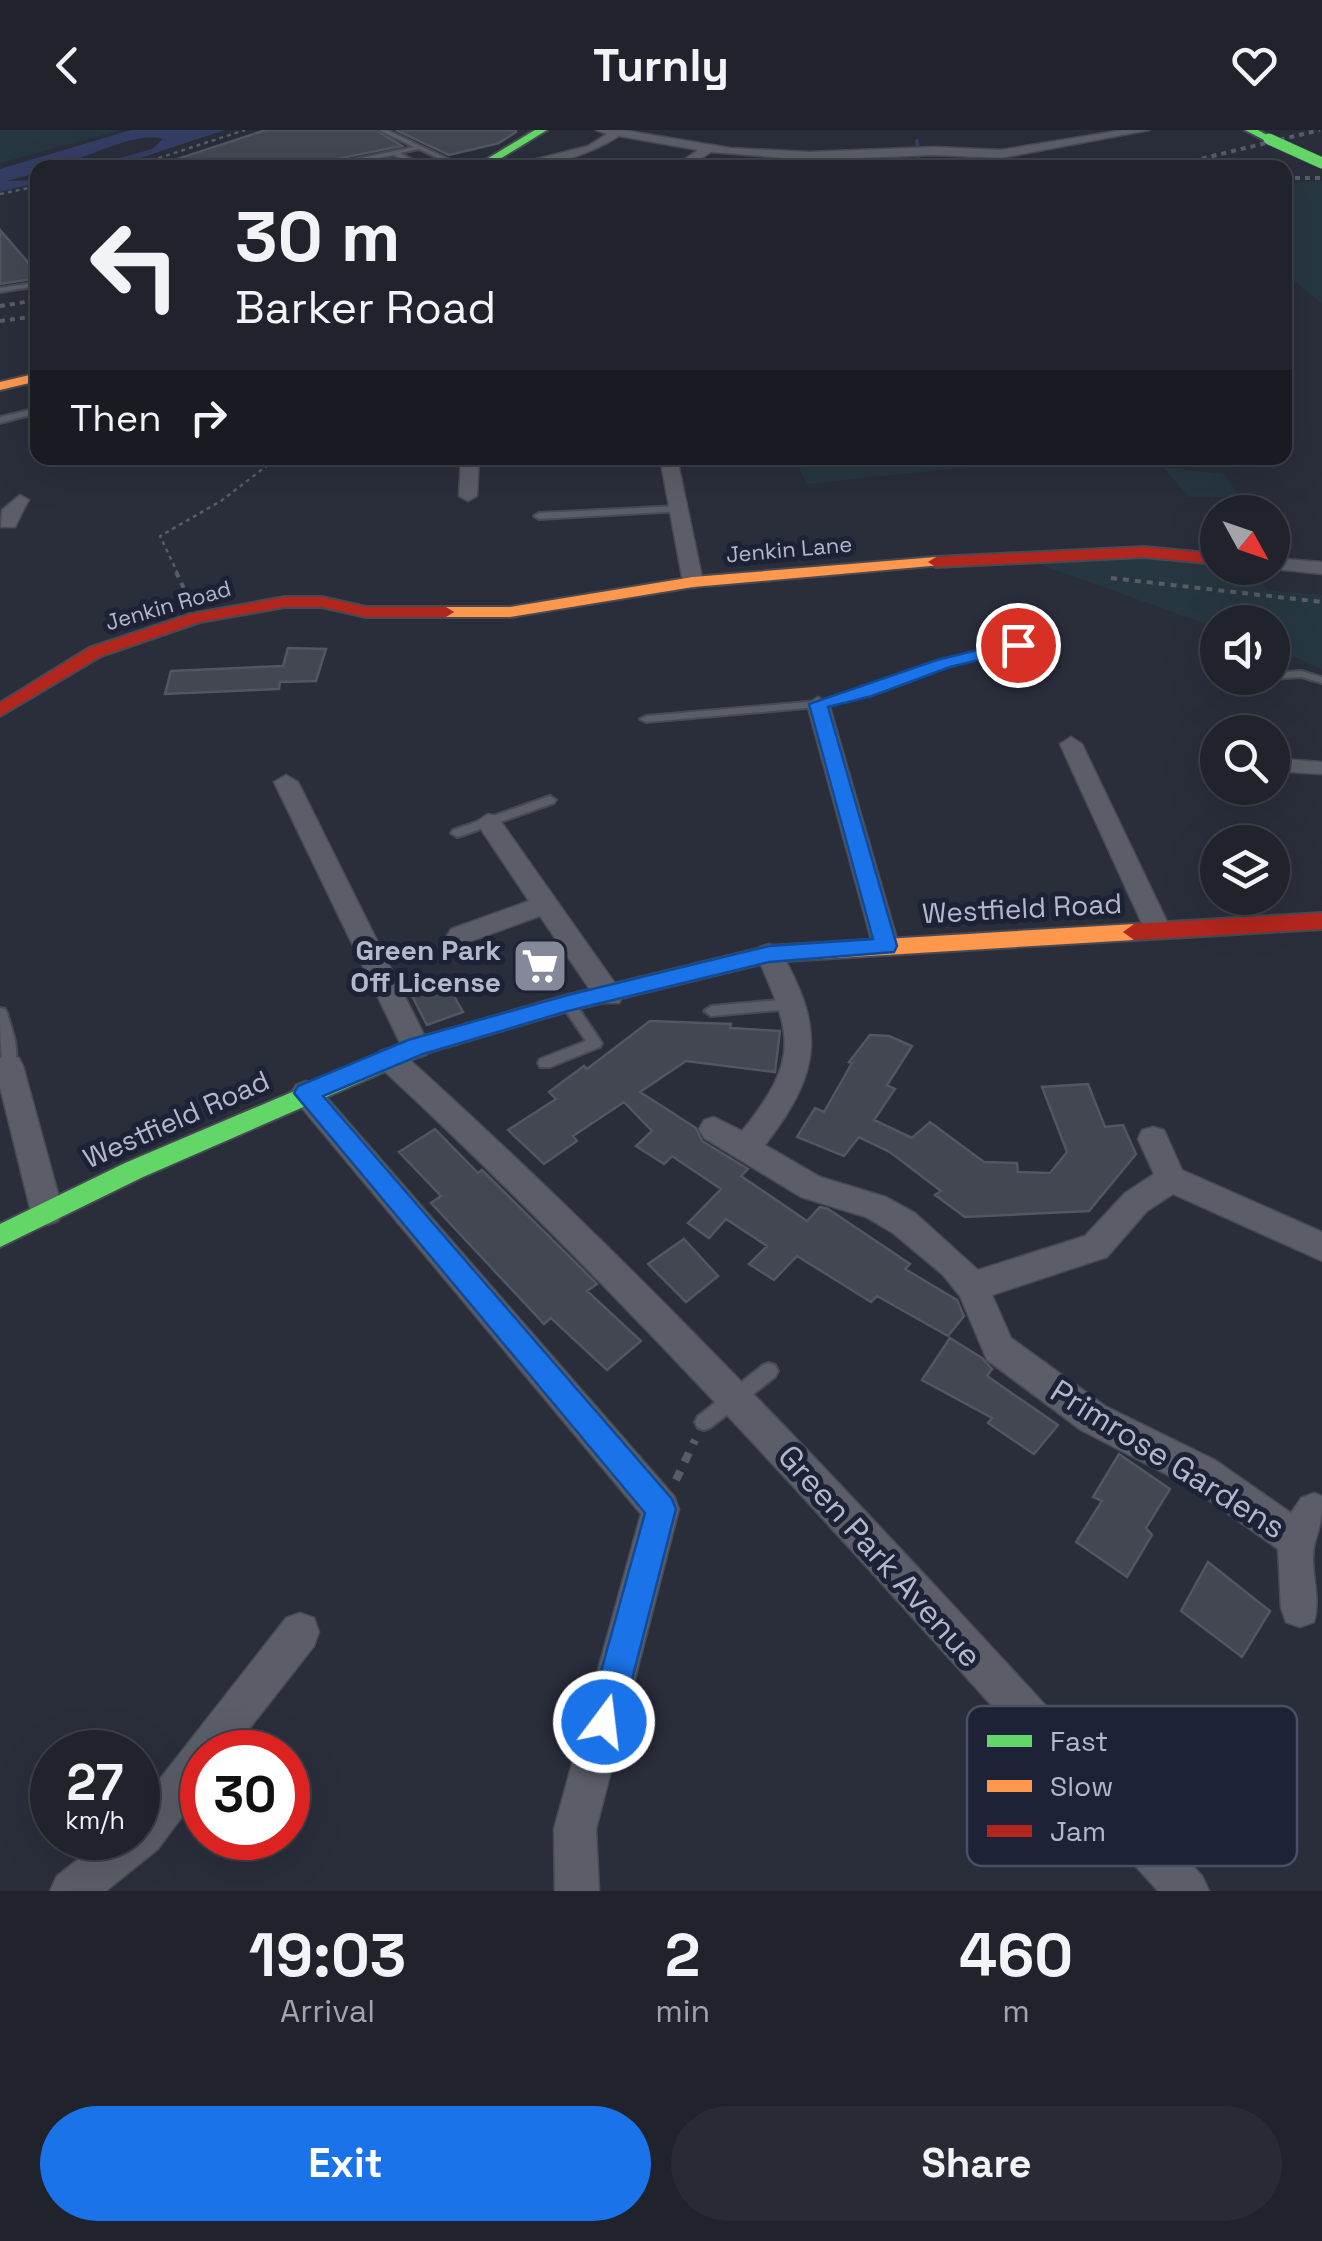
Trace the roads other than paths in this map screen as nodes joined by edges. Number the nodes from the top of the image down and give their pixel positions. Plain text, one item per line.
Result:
1 (382, 130) edge
2 (542, 130) edge
3 (602, 130) edge
4 (678, 130) edge
5 (1149, 131) edge
6 (617, 132) junction
7 (1260, 134) edge
8 (757, 139) dead end
9 (658, 140) junction
10 (1075, 142) junction
11 (419, 148) junction
12 (708, 148) junction
13 (1092, 150) dead end
14 (394, 153) junction
15 (750, 154) junction
16 (361, 160) edge
17 (408, 160) edge
18 (446, 160) edge
19 (491, 160) edge
20 (543, 160) edge
21 (690, 160) edge
22 (1322, 163) edge
23 (30, 285) edge
24 (0, 290) edge
25 (30, 379) edge
26 (0, 386) edge
27 (30, 412) edge
28 (0, 420) edge
29 (469, 465) edge
30 (669, 465) edge
31 (466, 496) dead end
32 (678, 509) junction
33 (539, 516) dead end
34 (1200, 557) edge
35 (1290, 565) edge
36 (1322, 568) edge
37 (693, 582) junction
38 (366, 612) joint
39 (1048, 644) dead end
40 (1290, 675) edge
41 (1322, 680) edge
42 (818, 704) junction
43 (0, 711) edge
44 (646, 718) dead end
45 (1071, 744) dead end
46 (1290, 766) edge
47 (1316, 766) edge
48 (286, 782) dead end
49 (550, 800) dead end
50 (488, 822) junction
51 (457, 833) dead end
52 (544, 906) junction
53 (1322, 921) edge
54 (1158, 930) junction
55 (460, 936) dead end
56 (886, 946) junction
57 (769, 954) junction
58 (608, 996) junction
59 (568, 1003) junction
60 (791, 1004) junction
61 (711, 1010) dead end
62 (0, 1012) edge
63 (403, 1053) junction
64 (545, 1063) dead end
65 (9, 1066) joint
66 (306, 1093) junction
67 (714, 1129) dead end
68 (1153, 1139) dead end
69 (746, 1148) junction
70 (1171, 1180) junction
71 (47, 1212) junction
72 (0, 1236) edge
73 (1322, 1247) edge
74 (972, 1286) junction
75 (769, 1371) dead end
76 (735, 1398) junction
77 (704, 1422) road end
78 (1310, 1516) edge
79 (1300, 1608) dead end
80 (300, 1632) dead end
81 (1017, 1706) edge
82 (224, 1730) edge
83 (180, 1786) edge
84 (1163, 1866) edge
85 (72, 1891) edge
86 (577, 1891) edge
87 (1186, 1891) edge

1 - 11 lane
2 - 19 main road
3 - 6 street
4 - 9 street
5 - 10 street
6 - 9 street
6 - 20 street
7 - 22 main road, bridge
8 - 15 street
9 - 12 street
10 - 13 street
10 - 15 street
11 - 14 lane
11 - 18 lane
12 - 15 street
12 - 21 street
14 - 16 lane
14 - 17 lane
23 - 24 lane
25 - 26 main road
27 - 28 lane
29 - 31 street
30 - 32 street
32 - 33 lane
32 - 37 street
34 - 37 main road, Jenkin Lane
35 - 36 street
37 - 38 main road, Jenkin Lane
38 - 43 main road, Jenkin Road
39 - 42 lane
40 - 41 lane
42 - 44 lane
42 - 56 street
45 - 54 street
46 - 47 street
48 - 63 street
49 - 50 lane
50 - 51 lane
50 - 52 street
52 - 55 street
52 - 58 street
53 - 54 main road, Westfield Road
54 - 56 main road, Westfield Road
56 - 57 main road, Westfield Road
57 - 58 main road, Westfield Road
57 - 60 street
58 - 59 main road, Westfield Road
59 - 63 main road, Westfield Road
59 - 64 lane
60 - 61 lane
60 - 69 street
62 - 65 lane
63 - 66 main road, Westfield Road
63 - 76 street, Green Park Avenue
65 - 71 street
66 - 71 main road, Westfield Road
66 - 86 street
67 - 69 street, Primrose Gardens
68 - 70 street
69 - 74 street, Primrose Gardens
70 - 73 street
70 - 74 street
71 - 72 main road, Westfield Road
74 - 78 street, Primrose Gardens
75 - 76 lane
76 - 77 lane
76 - 81 street, Green Park Avenue
78 - 79 street, Primrose Gardens
80 - 82 street
83 - 85 street
84 - 87 street, Green Park Avenue

